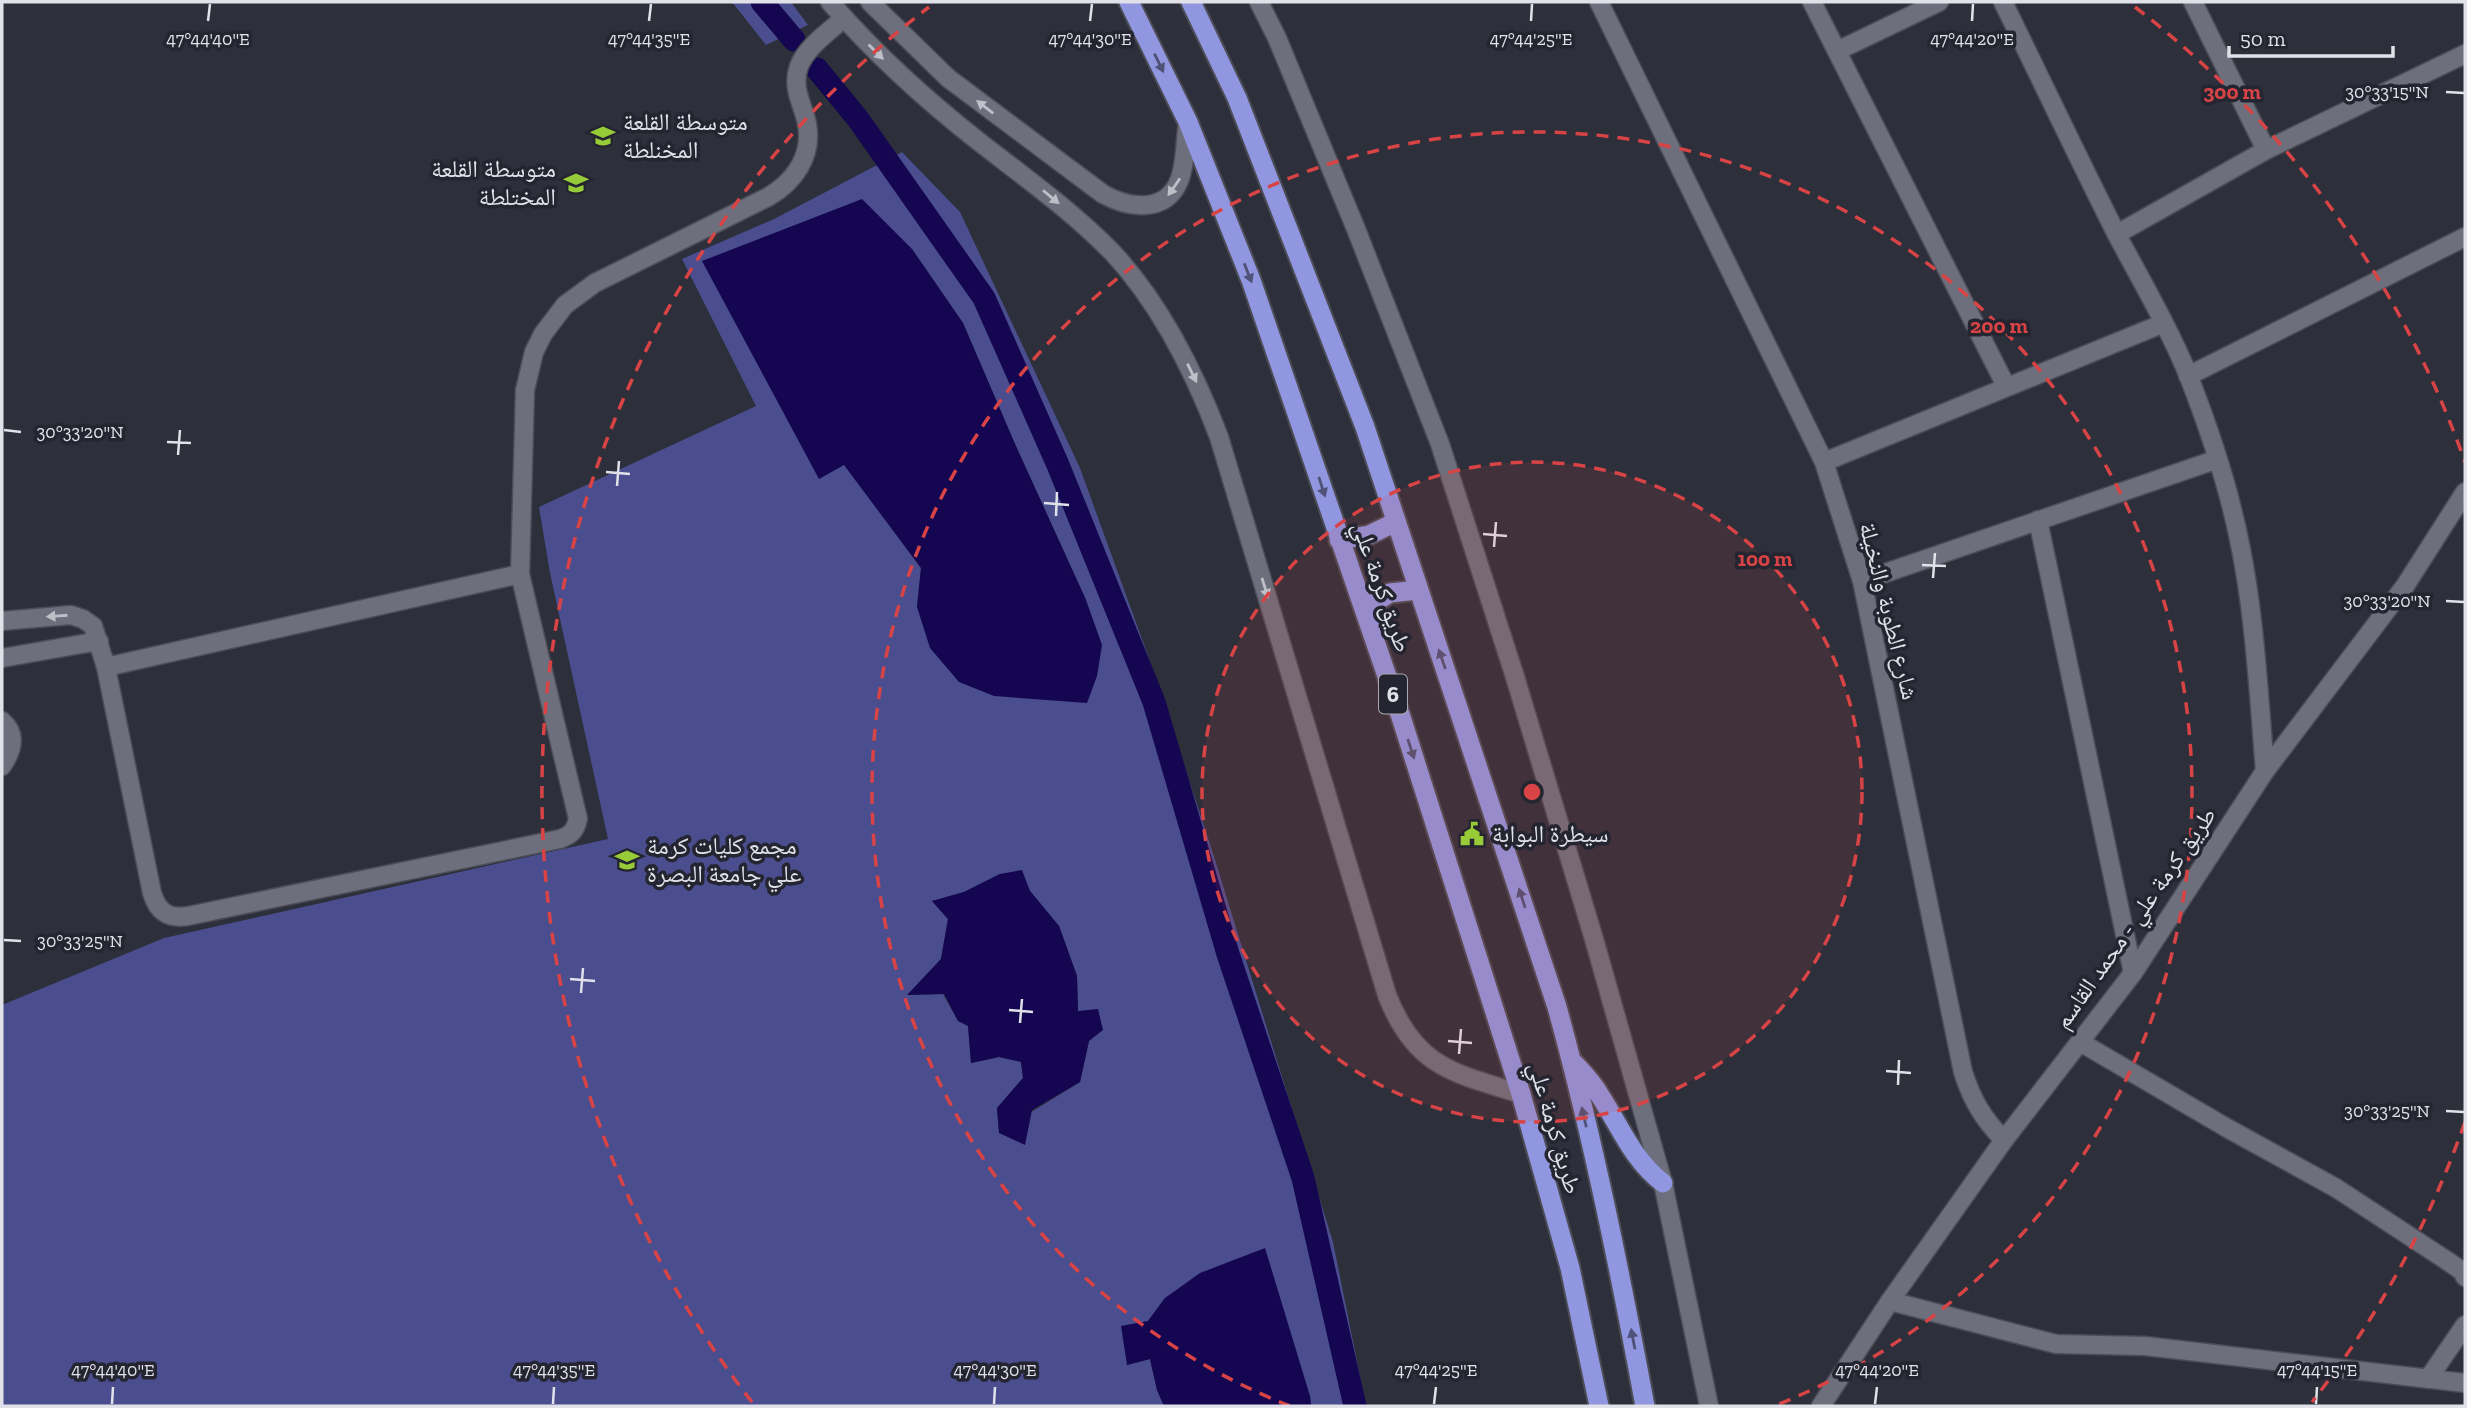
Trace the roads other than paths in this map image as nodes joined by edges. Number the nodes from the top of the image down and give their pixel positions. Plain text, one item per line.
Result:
1 (830, 2) edge
2 (870, 2) edge
3 (1129, 2) edge
4 (1191, 2) edge
5 (1259, 2) edge
6 (1599, 2) edge
7 (1812, 2) edge
8 (1939, 2) edge
9 (2003, 2) edge
10 (2193, 2) edge
11 (844, 18) junction
12 (1837, 51) junction
13 (2465, 54) edge
14 (1188, 122) junction
15 (2266, 150) junction
16 (2117, 234) junction
17 (2465, 237) edge
18 (2164, 323) junction
19 (2188, 376) junction
20 (2006, 386) junction
21 (2218, 459) junction
22 (1824, 462) junction
23 (2465, 492) edge
24 (2038, 520) junction
25 (1396, 522) junction
26 (1339, 540) junction
27 (520, 574) junction
28 (1862, 581) junction
29 (1418, 590) junction
30 (1364, 609) junction
31 (2, 621) edge
32 (99, 641) junction
33 (2, 658) edge
34 (106, 667) junction
35 (2, 721) edge
36 (2, 766) edge
37 (2265, 771) junction
38 (2133, 973) junction
39 (2080, 1042) junction
40 (1572, 1059) junction
41 (1521, 1094) junction
42 (2004, 1140) junction
43 (1663, 1183) junction
44 (2465, 1277) edge
45 (1891, 1301) junction
46 (2465, 1325) edge
47 (1639, 1371) junction
48 (2428, 1379) junction
49 (2465, 1383) edge
50 (1599, 1406) edge
51 (1633, 1406) edge
52 (1645, 1406) edge
53 (1709, 1406) edge
54 (1821, 1406) edge

1 - 11 street
14 -> 2 street
3 -> 14 highway, طريق كرمة علي / 6
4 - 25 highway, طريق كرمة علي
5 - 43 street
6 - 22 street, شارع الطوبة والنخيلة
7 - 12 street
8 - 12 street
9 - 16 street
10 - 15 street
11 - 27 street
11 -> 41 street
12 - 20 street
13 - 15 street
14 -> 26 highway, طريق كرمة علي / 6
15 - 16 street
16 - 18 street
17 - 19 street
18 - 19 street
18 - 20 street
19 - 21 street
20 - 22 street
21 - 24 street
21 - 37 street
22 - 28 street, شارع الطوبة والنخيلة
23 - 37 street, طريق كرمة علي - محمد القاسم
24 - 28 street
24 - 38 street
25 - 26 highway
25 - 29 highway, طريق كرمة علي
26 - 30 highway, طريق كرمة علي / 6
27 - 34 street
27 - 34 street
28 - 42 street, شارع الطوبة والنخيلة
29 - 30 highway
40 -> 29 highway, طريق كرمة علي
30 -> 41 highway, طريق كرمة علي / 6
32 -> 31 street
32 - 33 street
32 - 34 street
35 - 36 street
37 - 38 street, طريق كرمة علي - محمد القاسم
38 - 39 street, طريق كرمة علي - محمد القاسم
39 - 42 street, طريق كرمة علي - محمد القاسم
39 - 44 street
40 - 43 highway
47 -> 40 highway, طريق كرمة علي
41 - 50 highway, طريق كرمة علي / 6
42 - 45 street, طريق كرمة علي - محمد القاسم
43 - 53 street
45 - 48 street
45 - 54 street, طريق كرمة علي - محمد القاسم
46 - 48 street
47 - 51 highway
47 - 52 highway, طريق كرمة علي
48 - 49 street

